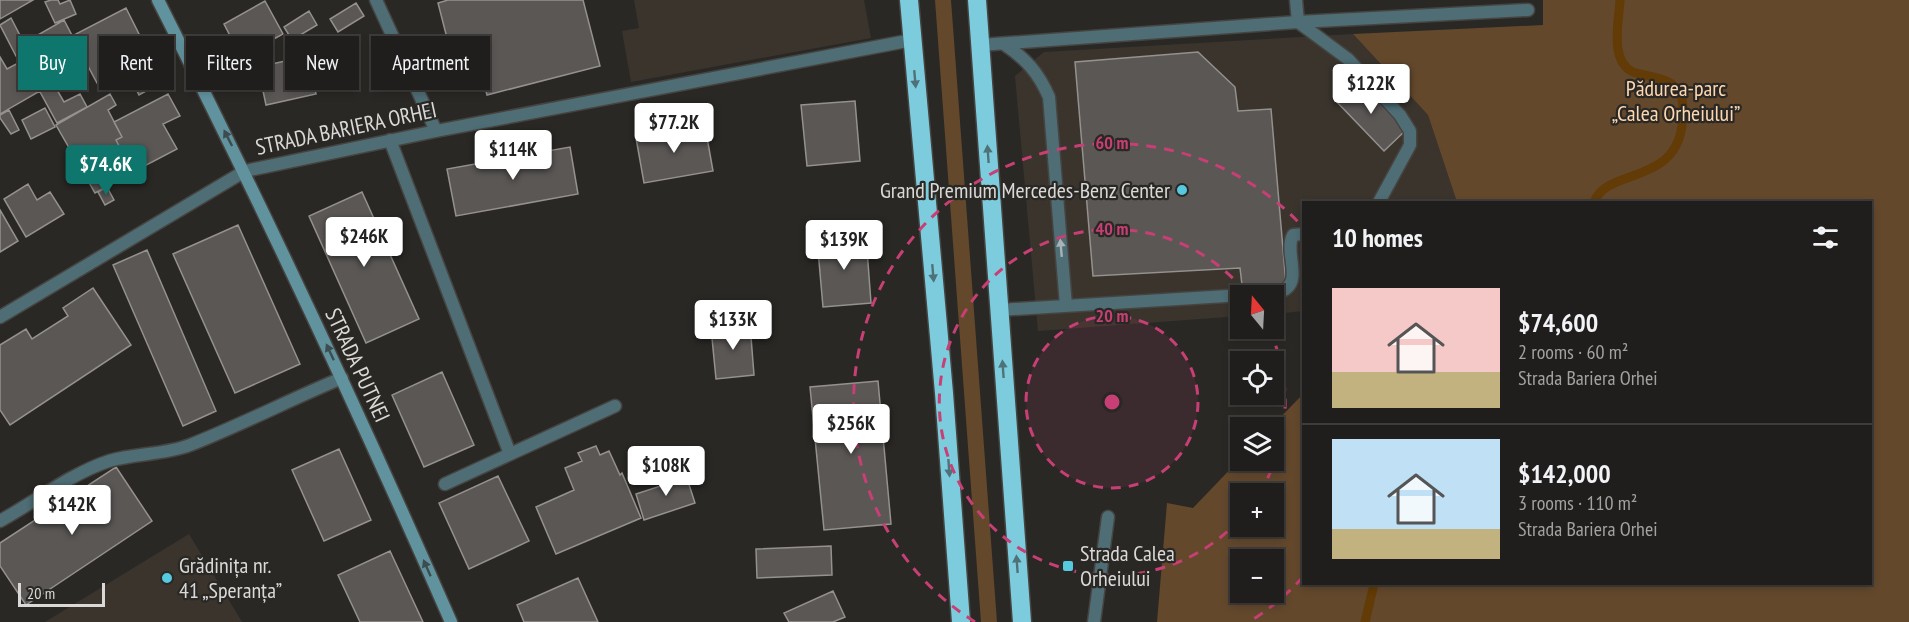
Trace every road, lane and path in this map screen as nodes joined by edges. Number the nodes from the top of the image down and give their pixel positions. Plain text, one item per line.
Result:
1 (158, 0) edge
2 (376, 0) edge
3 (909, 0) edge
4 (977, 0) edge
5 (1296, 0) edge
6 (1528, 10) dead end
7 (1298, 22) junction
8 (912, 40) junction
9 (1004, 44) junction
10 (980, 45) junction
11 (436, 131) junction
12 (390, 140) junction
13 (245, 171) junction
14 (1380, 201) edge
15 (1302, 234) edge
16 (1066, 306) junction
17 (999, 310) junction
18 (0, 317) edge
19 (342, 378) junction
20 (615, 406) dead end
21 (510, 454) junction
22 (445, 484) dead end
23 (1108, 517) dead end
24 (0, 521) edge
25 (451, 622) edge
26 (961, 622) edge
27 (1022, 622) edge
28 (1094, 622) edge

13 -> 1 street, STRADA PUTNEI
2 - 11 street
3 - 8 highway
4 - 10 highway
5 - 7 street
6 - 7 street
7 - 9 street
7 - 14 street
8 - 11 street, STRADA BARIERA ORHEI
8 -> 26 highway
9 - 10 street
16 -> 9 street
17 -> 10 highway
11 - 12 street, STRADA BARIERA ORHEI
12 - 13 street, STRADA BARIERA ORHEI
12 - 21 street
13 - 18 street, STRADA BARIERA ORHEI
19 -> 13 street, STRADA PUTNEI
15 - 16 street
16 - 17 street
27 -> 17 highway
19 - 24 street
25 -> 19 street, STRADA PUTNEI
20 - 21 street
21 - 22 street
23 - 28 street

